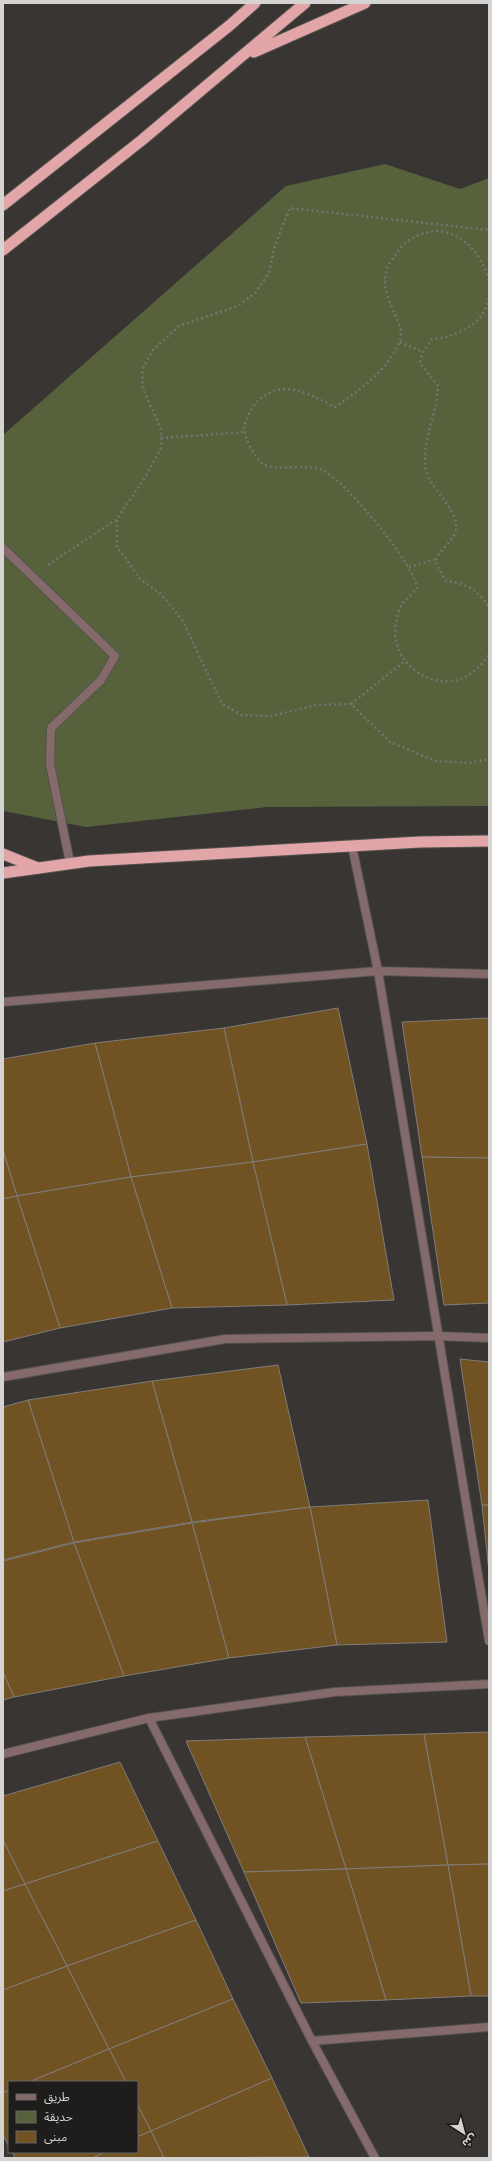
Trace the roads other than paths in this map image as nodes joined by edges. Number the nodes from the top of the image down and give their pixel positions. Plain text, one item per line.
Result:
1 (246, 3) edge
2 (255, 3) edge
3 (305, 3) edge
4 (365, 3) edge
5 (229, 26) junction
6 (244, 56) junction
7 (3, 205) edge
8 (3, 250) edge
9 (3, 548) edge
10 (489, 841) edge
11 (352, 846) junction
12 (3, 854) edge
13 (70, 863) junction
14 (38, 868) junction
15 (3, 873) edge
16 (378, 971) junction
17 (489, 974) edge
18 (3, 1002) edge
19 (438, 1336) junction
20 (489, 1338) edge
21 (3, 1377) edge
22 (489, 1641) edge
23 (489, 1684) edge
24 (149, 1718) junction
25 (3, 1754) edge
26 (489, 2027) edge
27 (312, 2041) junction
28 (375, 2158) edge

1 - 5 highway
2 - 5 highway
3 - 6 highway
4 - 6 highway
5 - 7 highway
6 - 8 highway
9 - 13 street
10 - 11 highway
11 - 13 highway
11 - 16 street
12 - 14 highway
13 - 14 highway
14 - 15 highway
16 - 17 street
16 - 18 street
16 - 19 street
19 - 20 street
19 - 21 street
19 - 22 street
23 - 24 street
24 - 25 street
24 - 27 street
26 - 27 street
27 - 28 street

